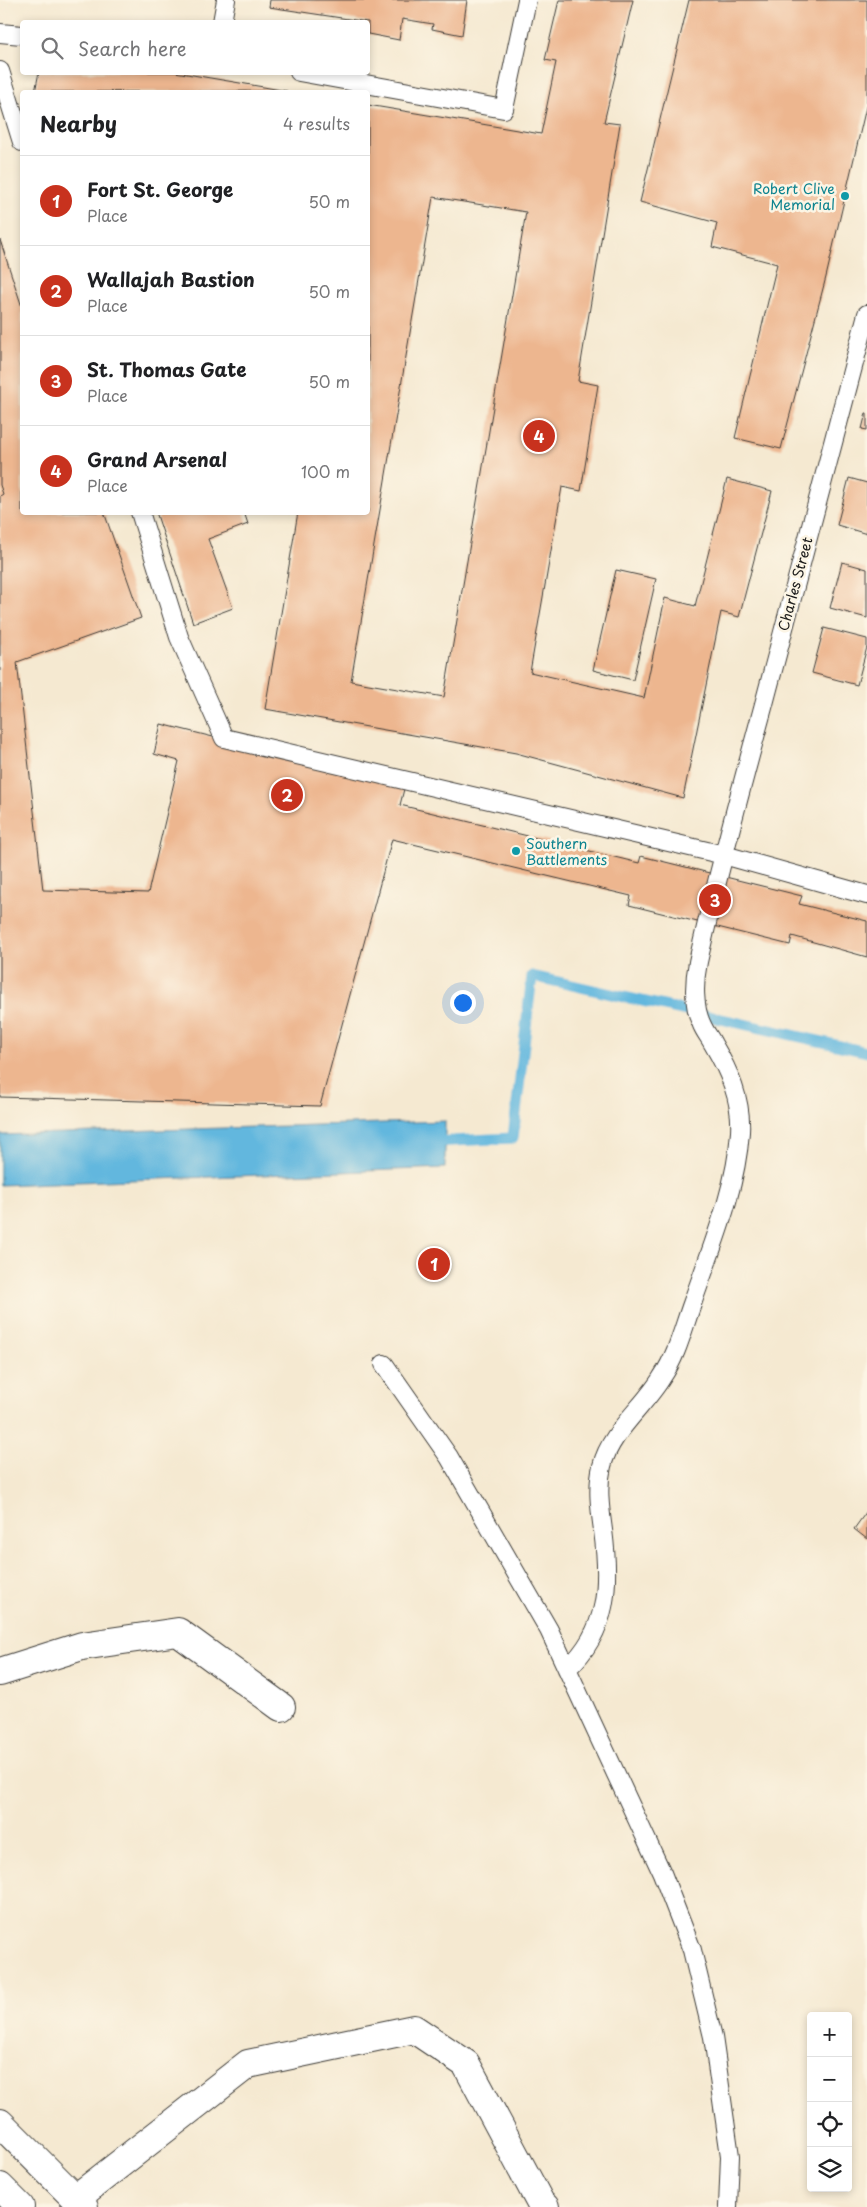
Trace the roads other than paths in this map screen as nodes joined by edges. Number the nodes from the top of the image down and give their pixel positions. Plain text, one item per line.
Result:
1 (226, 0) edge
2 (527, 0) edge
3 (222, 20) edge
4 (0, 33) edge
5 (20, 36) edge
6 (0, 71) edge
7 (316, 75) edge
8 (20, 136) edge
9 (867, 314) edge
10 (141, 515) edge
11 (724, 855) junction
12 (867, 895) edge
13 (384, 1364) dead end
14 (567, 1669) junction
15 (0, 1672) edge
16 (281, 1707) dead end
17 (0, 2123) edge
18 (0, 2187) edge
19 (80, 2203) edge
20 (20, 2207) edge
21 (545, 2207) edge
22 (728, 2207) edge

1 - 3 lane
2 - 7 lane
4 - 5 lane
6 - 8 lane
9 - 11 lane, Charles Street
10 - 11 lane
11 - 12 lane
11 - 14 lane, Charles Street
13 - 14 lane
14 - 22 lane
15 - 16 street
17 - 19 street
18 - 20 street
19 - 21 street

